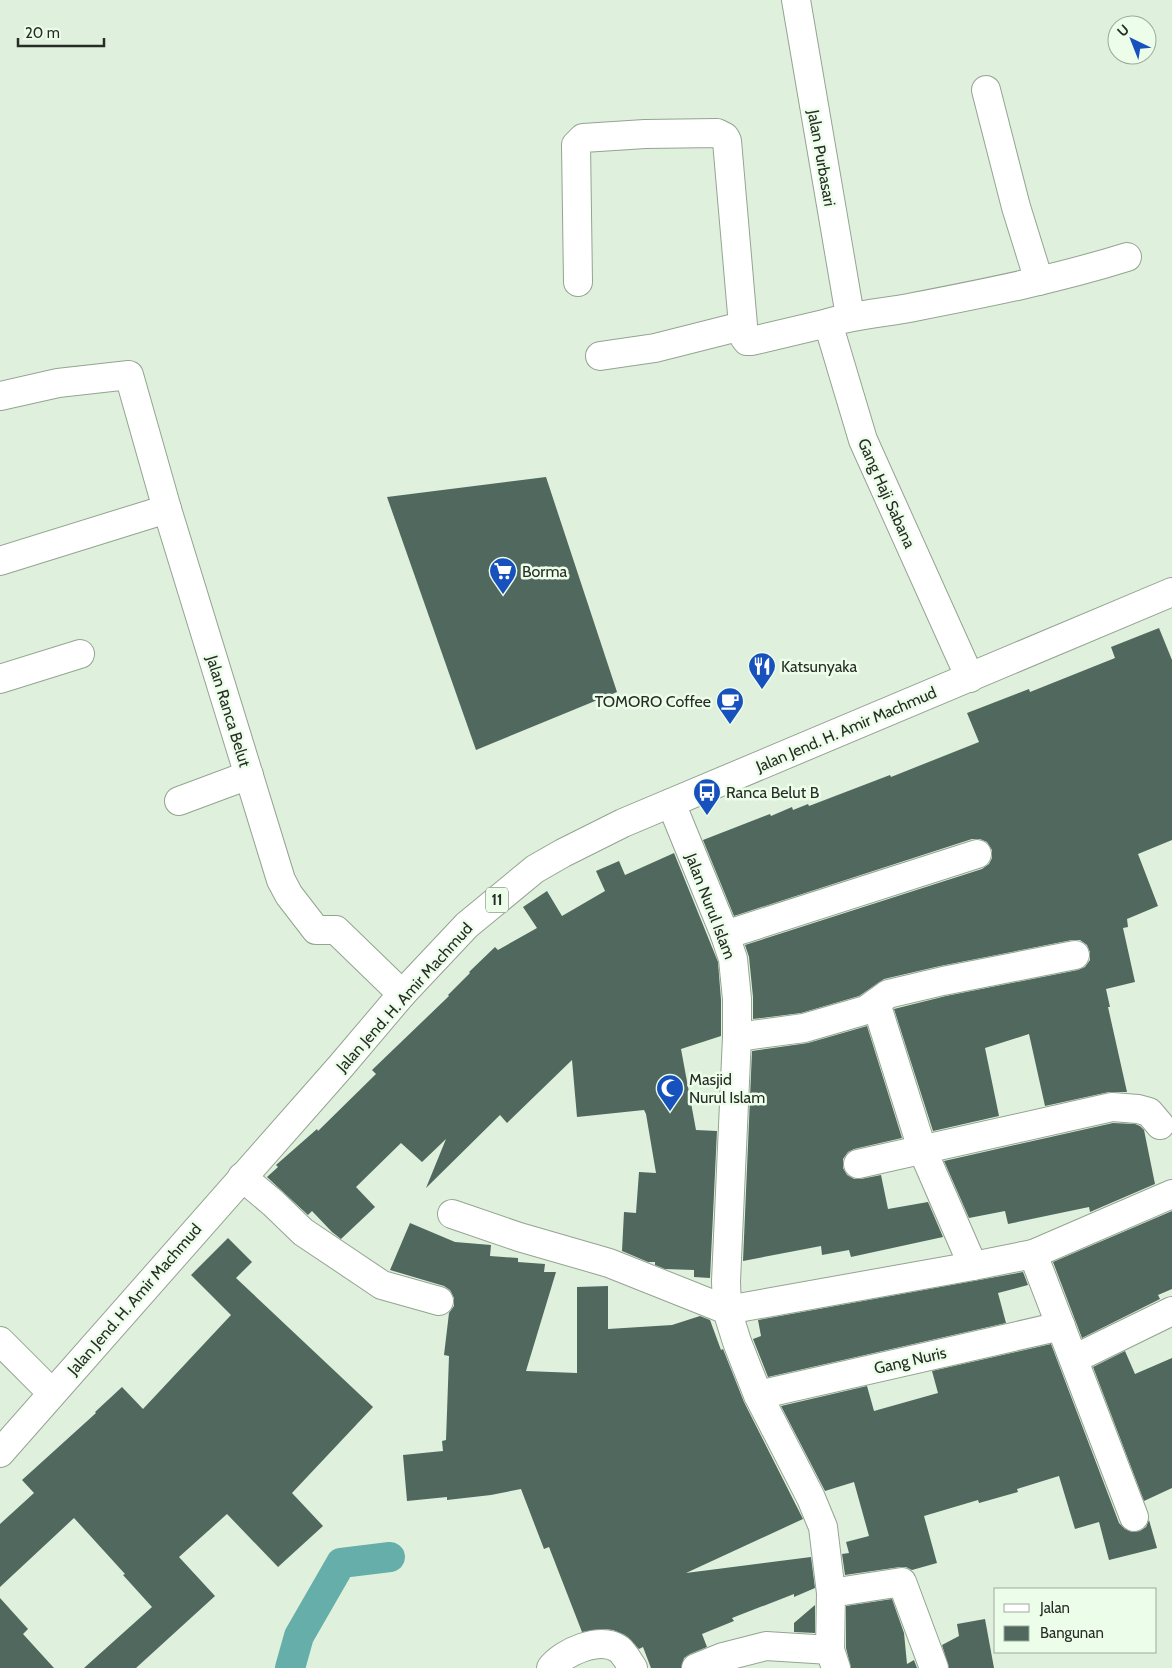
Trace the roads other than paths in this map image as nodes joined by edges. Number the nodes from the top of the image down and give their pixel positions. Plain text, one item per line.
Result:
1 (796, 0) edge
2 (986, 90) dead end
3 (1127, 257) dead end
4 (1039, 281) junction
5 (578, 282) dead end
6 (839, 320) junction
7 (742, 326) junction
8 (600, 356) dead end
9 (0, 396) edge
10 (167, 509) junction
11 (0, 561) edge
12 (1172, 592) edge
13 (80, 654) dead end
14 (970, 678) junction
15 (0, 679) edge
16 (249, 775) junction
17 (179, 801) dead end
18 (670, 803) junction
19 (977, 854) dead end
20 (725, 935) junction
21 (1076, 955) dead end
22 (402, 994) junction
23 (876, 1003) junction
24 (737, 1037) junction
25 (1160, 1125) dead end
26 (922, 1149) junction
27 (858, 1164) dead end
28 (242, 1177) junction
29 (1172, 1194) edge
30 (452, 1214) dead end
31 (1033, 1254) junction
32 (973, 1266) junction
33 (726, 1295) junction
34 (439, 1301) dead end
35 (1172, 1311) edge
36 (1061, 1326) junction
37 (0, 1341) edge
38 (1074, 1359) junction
39 (52, 1393) junction
40 (758, 1395) junction
41 (0, 1453) edge
42 (1134, 1516) dead end
43 (831, 1593) junction
44 (833, 1659) edge
45 (551, 1668) edge
46 (633, 1668) edge
47 (696, 1668) edge
48 (934, 1668) edge

1 - 6 main road, Jalan Purbasari
2 - 4 main road
3 - 4 main road
4 - 6 main road
5 - 7 main road
6 - 7 main road
6 - 14 main road, Gang Haji Sabana
7 - 8 main road
9 - 10 main road, Jalan Ranca Belut
10 - 11 main road
10 - 16 main road, Jalan Ranca Belut
12 - 14 main road, Jalan Jend. H. Amir Machmud / 11
13 - 15 main road
14 - 18 main road, Jalan Jend. H. Amir Machmud / 11
16 - 17 main road
16 - 22 main road, Jalan Ranca Belut
18 - 20 main road, Jalan Nurul Islam
18 - 22 main road, Jalan Jend. H. Amir Machmud / 11
19 - 20 main road
20 - 24 main road, Jalan Nurul Islam
21 - 23 main road
22 - 28 main road, Jalan Jend. H. Amir Machmud / 11
23 - 24 main road
23 - 26 main road
24 - 33 main road, Jalan Nurul Islam
25 - 26 main road
26 - 27 main road
26 - 32 main road
28 - 34 main road
28 - 39 main road, Jalan Jend. H. Amir Machmud / 11
29 - 31 main road
30 - 33 main road
31 - 32 main road
31 - 36 main road
32 - 33 main road
33 - 40 main road
35 - 38 main road
36 - 38 main road
36 - 40 main road, Gang Nuris
37 - 39 main road
38 - 42 main road
39 - 41 main road, Jalan Jend. H. Amir Machmud / 11
40 - 43 main road
43 - 44 main road
43 - 48 main road
44 - 47 main road
45 - 46 main road

